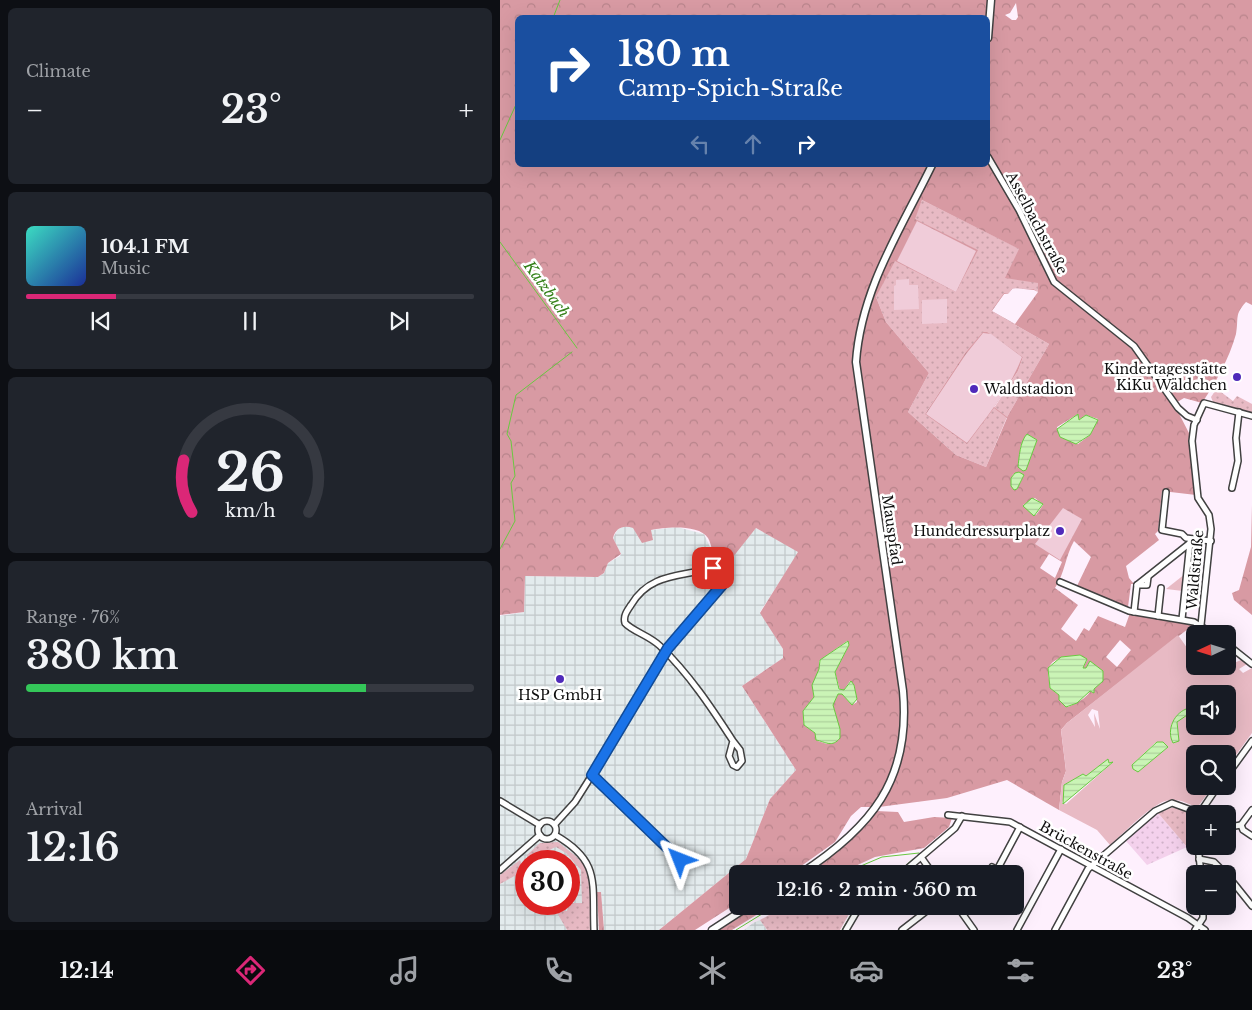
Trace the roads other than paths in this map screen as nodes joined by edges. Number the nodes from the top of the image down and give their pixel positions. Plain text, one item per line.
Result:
1 (992, 0) edge
2 (990, 19) edge
3 (990, 160) edge
4 (931, 167) edge
5 (1240, 412) junction
6 (1252, 416) edge
7 (1196, 420) junction
8 (1232, 488) dead end
9 (1166, 492) dead end
10 (1190, 541) junction
11 (1211, 541) junction
12 (1060, 582) dead end
13 (1161, 588) dead end
14 (1134, 612) junction
15 (1158, 616) junction
16 (1182, 619) junction
17 (1201, 625) joint
18 (1236, 651) edge
19 (666, 652) junction
20 (1252, 664) edge
21 (733, 741) dead end
22 (1252, 741) edge
23 (1236, 763) edge
24 (592, 775) junction
25 (500, 802) edge
26 (1186, 807) edge
27 (1252, 810) edge
28 (948, 815) dead end
29 (962, 816) junction
30 (554, 824) junction
31 (540, 825) junction
32 (1241, 825) junction
33 (1236, 826) edge
34 (1020, 827) junction
35 (540, 835) junction
36 (555, 835) junction
37 (1252, 836) edge
38 (1061, 850) junction
39 (1199, 855) edge
40 (921, 857) junction
41 (1199, 859) junction
42 (680, 860) dead end
43 (813, 865) edge
44 (912, 865) edge
45 (927, 865) edge
46 (1003, 865) edge
47 (1200, 865) edge
48 (1217, 865) edge
49 (1091, 866) junction
50 (500, 870) edge
51 (1236, 886) edge
52 (1252, 906) edge
53 (735, 915) edge
54 (855, 915) edge
55 (921, 915) edge
56 (963, 915) edge
57 (1203, 915) edge
58 (1197, 928) edge
59 (594, 930) edge
60 (712, 930) edge
61 (846, 930) edge
62 (902, 930) edge
63 (974, 930) edge
64 (1017, 930) edge
65 (1055, 930) edge
66 (1205, 930) edge

1 - 2 street
3 - 7 street, Asselbachstraße
4 - 43 street, Mauspfad
5 - 6 street
5 - 7 street, Waldstraße
5 - 8 street
7 - 11 street, Waldstraße
9 - 10 street
10 - 11 street
10 - 14 street
10 - 16 street
11 - 17 street, Waldstraße
12 - 14 street, Waldstraße
13 - 15 street
14 - 15 street, Waldstraße
15 - 16 street, Waldstraße
16 - 17 street, Waldstraße
18 - 20 street
19 - 19 street
19 - 21 street
19 - 24 street
22 - 23 street
24 - 30 street
24 - 42 street
25 - 31 street
26 - 49 street
27 - 32 street
28 - 29 street, Brückenstraße
29 - 34 street, Brückenstraße
29 - 40 street
30 - 31 street
30 - 36 street
31 - 35 street
32 - 33 street
32 - 37 street
34 - 38 street, Brückenstraße
34 - 46 street
35 - 36 street
35 - 50 street
36 - 59 street
38 - 49 street, Brückenstraße
38 - 64 street
39 - 41 street
40 - 44 street
40 - 45 street
41 - 47 street
41 - 48 street
49 - 58 street, Brückenstraße
49 - 65 street
51 - 52 street
53 - 60 street
54 - 61 street
55 - 62 street
56 - 63 street
57 - 58 street
58 - 66 street, Brückenstraße

